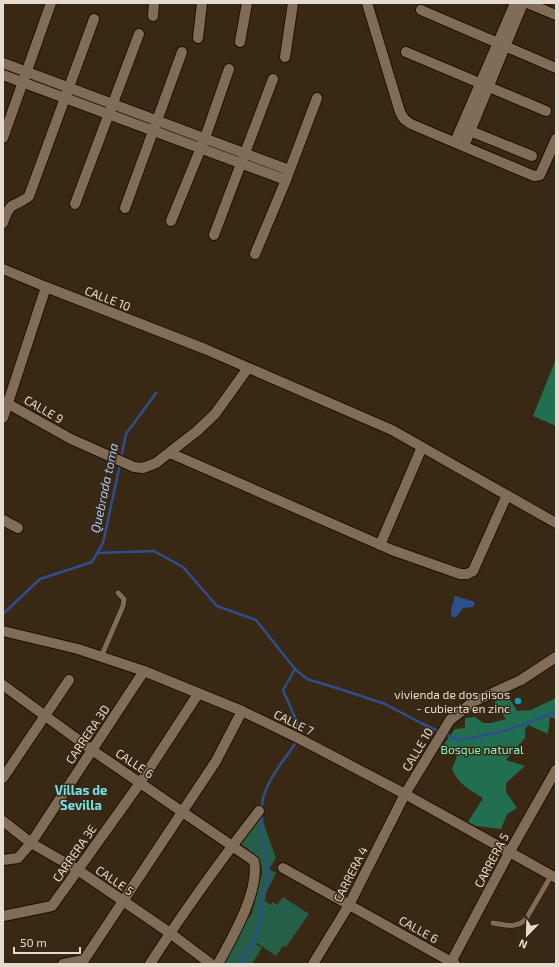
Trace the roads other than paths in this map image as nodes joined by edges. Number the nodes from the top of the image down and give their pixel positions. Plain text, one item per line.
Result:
1 (51, 3) edge
2 (154, 3) edge
3 (202, 3) edge
4 (247, 3) edge
5 (293, 3) edge
6 (367, 3) edge
7 (515, 3) edge
8 (522, 3) edge
9 (526, 3) edge
10 (421, 10) dead end
11 (556, 15) edge
12 (153, 16) dead end
13 (94, 19) dead end
14 (139, 34) dead end
15 (198, 38) dead end
16 (240, 42) dead end
17 (501, 44) junction
18 (182, 52) dead end
19 (406, 52) dead end
20 (285, 57) dead end
21 (3, 63) edge
22 (556, 68) edge
23 (229, 69) dead end
24 (27, 72) junction
25 (3, 75) edge
26 (273, 79) dead end
27 (23, 83) junction
28 (484, 85) junction
29 (69, 87) junction
30 (64, 98) junction
31 (317, 98) dead end
32 (113, 104) junction
33 (546, 111) dead end
34 (109, 114) junction
35 (158, 121) junction
36 (465, 129) junction
37 (154, 131) junction
38 (3, 138) edge
39 (205, 138) junction
40 (556, 139) edge
41 (459, 144) junction
42 (201, 148) junction
43 (245, 153) junction
44 (532, 156) dead end
45 (241, 163) junction
46 (289, 170) junction
47 (286, 180) junction
48 (75, 204) dead end
49 (125, 208) dead end
50 (171, 221) dead end
51 (3, 223) edge
52 (214, 235) dead end
53 (255, 254) dead end
54 (3, 269) edge
55 (46, 288) junction
56 (248, 368) junction
57 (6, 402) edge
58 (3, 418) edge
59 (422, 447) junction
60 (170, 453) junction
61 (508, 495) junction
62 (3, 520) edge
63 (556, 522) edge
64 (18, 528) dead end
65 (380, 545) junction
66 (118, 594) dead end
67 (3, 630) edge
68 (101, 657) junction
69 (556, 657) edge
70 (144, 671) junction
71 (69, 680) dead end
72 (3, 685) edge
73 (198, 694) junction
74 (242, 711) junction
75 (45, 716) junction
76 (92, 750) junction
77 (556, 770) edge
78 (3, 778) edge
79 (140, 783) junction
80 (405, 794) junction
81 (259, 811) dead end
82 (183, 812) junction
83 (3, 821) edge
84 (30, 843) junction
85 (232, 846) junction
86 (509, 853) junction
87 (3, 860) edge
88 (283, 868) dead end
89 (78, 870) junction
90 (554, 877) edge
91 (123, 902) junction
92 (349, 905) junction
93 (3, 916) edge
94 (493, 923) dead end
95 (170, 933) junction
96 (84, 962) edge
97 (452, 963) edge
98 (63, 964) edge
99 (150, 964) edge
100 (211, 964) edge
101 (218, 964) edge
102 (313, 964) edge

1 - 24 street
2 - 12 street
3 - 15 street
4 - 16 street
5 - 20 street
6 - 41 street
7 - 17 street
8 - 17 street
9 - 11 street
10 - 17 street
13 - 29 street
14 - 32 street
17 - 22 street
17 - 28 street
18 - 35 street
19 - 28 street
21 - 24 street
23 - 39 street
24 - 27 street
24 - 29 street
25 - 27 street
26 - 43 street
27 - 30 street
27 - 38 street
28 - 33 street
28 - 36 street
29 - 30 street
29 - 32 street
30 - 34 street
30 - 51 street
31 - 46 street
32 - 34 street
32 - 35 street
34 - 37 street
34 - 48 street
35 - 37 street
35 - 39 street
36 - 41 street
36 - 44 street
37 - 42 street
37 - 49 street
39 - 42 street
39 - 43 street
40 - 41 street
42 - 45 street
42 - 50 street
43 - 45 street
43 - 46 street
45 - 47 street
45 - 52 street
46 - 47 street
47 - 53 street
54 - 55 street, CALLE 10
55 - 56 street, CALLE 10
55 - 57 street
56 - 59 street, CALLE 10
56 - 60 street, CALLE 9
57 - 58 street
57 - 60 street, CALLE 9
59 - 61 street, CALLE 10
59 - 65 street
60 - 65 street
61 - 63 street, CALLE 10
61 - 65 street
62 - 64 street
66 - 68 lane
67 - 68 street, CALLE 7
68 - 70 street, CALLE 7
69 - 80 street, CALLE 10
70 - 73 street, CALLE 7
70 - 76 street, CARRERA 3D
71 - 75 street
72 - 75 street, CALLE 6
73 - 74 street, CALLE 7
73 - 79 street, CARRERA 3E
74 - 80 street, CALLE 7
74 - 82 street
75 - 76 street, CALLE 6
75 - 78 street
76 - 79 street, CALLE 6
76 - 84 street, CARRERA 3D
77 - 86 street, CARRERA 5
79 - 82 street, CALLE 6
79 - 89 street, CARRERA 3E
80 - 86 street, CALLE 7
80 - 92 street, CARRERA 4
81 - 85 street
82 - 85 street, CALLE 6
82 - 91 street
83 - 84 street, CALLE 5
84 - 87 street, CARRERA 3D
84 - 89 street, CALLE 5
85 - 95 street
85 - 101 street, CALLE 6
86 - 90 street, CALLE 7
86 - 97 street, CARRERA 5
88 - 92 street, CALLE 6
89 - 91 street, CALLE 5
89 - 93 street, CARRERA 3E
90 - 94 lane
91 - 95 street, CALLE 5
91 - 96 street
92 - 97 street, CALLE 6
92 - 102 street, CARRERA 4
95 - 99 street
95 - 100 street, CALLE 5
96 - 98 street

